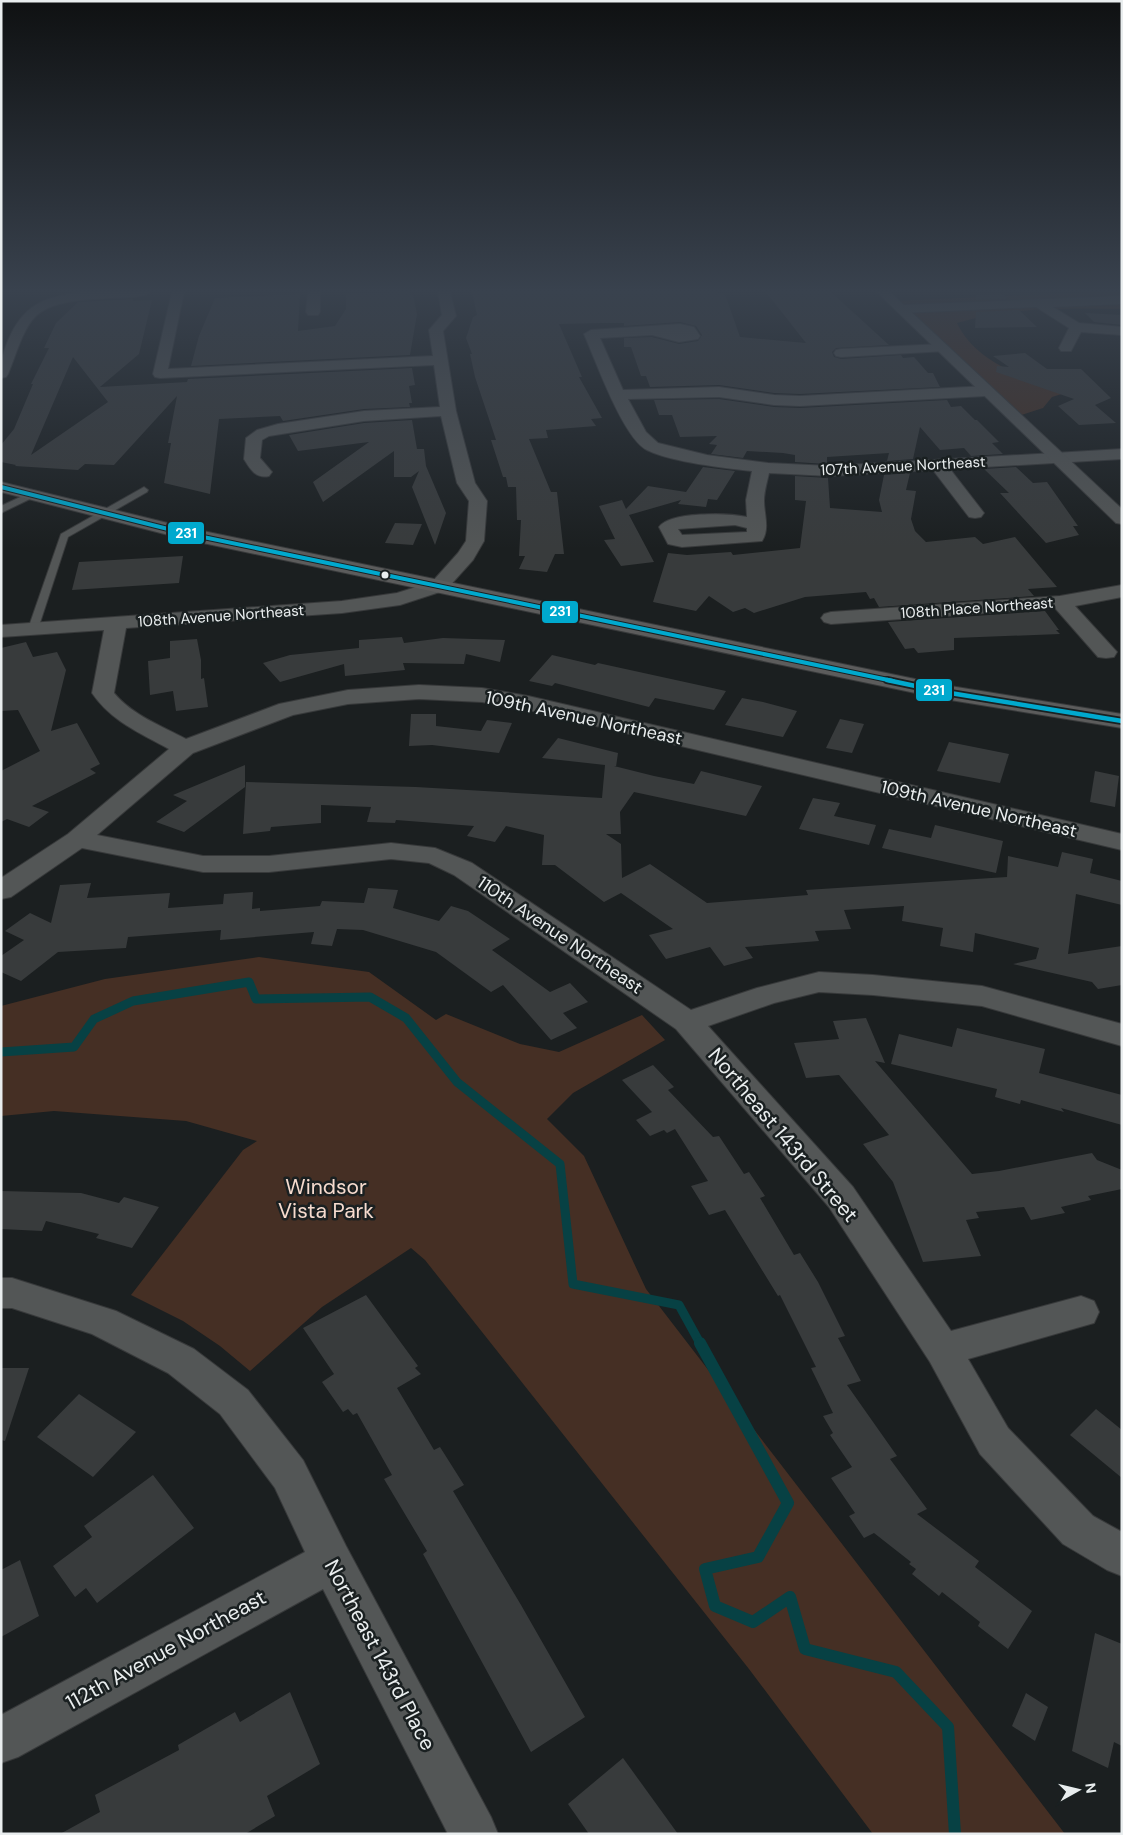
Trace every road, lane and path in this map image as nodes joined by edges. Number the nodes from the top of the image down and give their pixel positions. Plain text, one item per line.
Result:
1 (443, 378) edge
2 (610, 378) edge
3 (972, 378) edge
4 (986, 391) junction
5 (618, 395) junction
6 (448, 411) junction
7 (1122, 454) edge
8 (1058, 457) junction
9 (938, 465) junction
10 (761, 468) junction
11 (263, 472) dead end
12 (1, 487) edge
13 (144, 490) dead end
14 (31, 495) junction
15 (1, 510) edge
16 (106, 513) junction
17 (975, 513) dead end
18 (1122, 518) edge
19 (757, 525) dead end
20 (439, 586) junction
21 (1122, 591) edge
22 (1060, 602) junction
23 (831, 618) dead end
24 (116, 624) junction
25 (33, 629) junction
26 (1, 631) edge
27 (1106, 652) dead end
28 (1122, 721) edge
29 (185, 748) junction
30 (77, 839) junction
31 (1122, 842) edge
32 (1, 891) edge
33 (687, 1022) junction
34 (1122, 1036) edge
35 (1, 1293) edge
36 (1081, 1312) dead end
37 (943, 1350) junction
38 (1122, 1555) edge
39 (331, 1561) junction
40 (1, 1740) edge
41 (474, 1834) edge

1 - 6 street
2 - 5 street, 107th Avenue Northeast
3 - 4 street
4 - 5 street
4 - 8 street
5 - 10 street, 107th Avenue Northeast
6 - 11 street
6 - 20 street
7 - 8 street, 107th Avenue Northeast
8 - 9 street, 107th Avenue Northeast
8 - 18 street
9 - 10 street, 107th Avenue Northeast
9 - 17 street
10 - 19 street
12 - 14 main road
13 - 16 lane
14 - 15 lane
14 - 16 main road
16 - 20 main road
16 - 25 lane
20 - 24 street, 108th Avenue Northeast
20 - 28 main road
21 - 22 street, 108th Place Northeast
22 - 23 street, 108th Place Northeast
22 - 27 street
24 - 25 street, 108th Avenue Northeast
24 - 29 street
25 - 26 street, 108th Avenue Northeast
29 - 30 street, 109th Avenue Northeast
29 - 31 street, 109th Avenue Northeast
30 - 32 street
30 - 33 street, 110th Avenue Northeast
33 - 34 street
33 - 37 street, Northeast 143rd Street
35 - 39 street, Northeast 143rd Place
36 - 37 street
37 - 38 street, Northeast 143rd Street
39 - 40 street, 112th Avenue Northeast
39 - 41 street, Northeast 143rd Place

